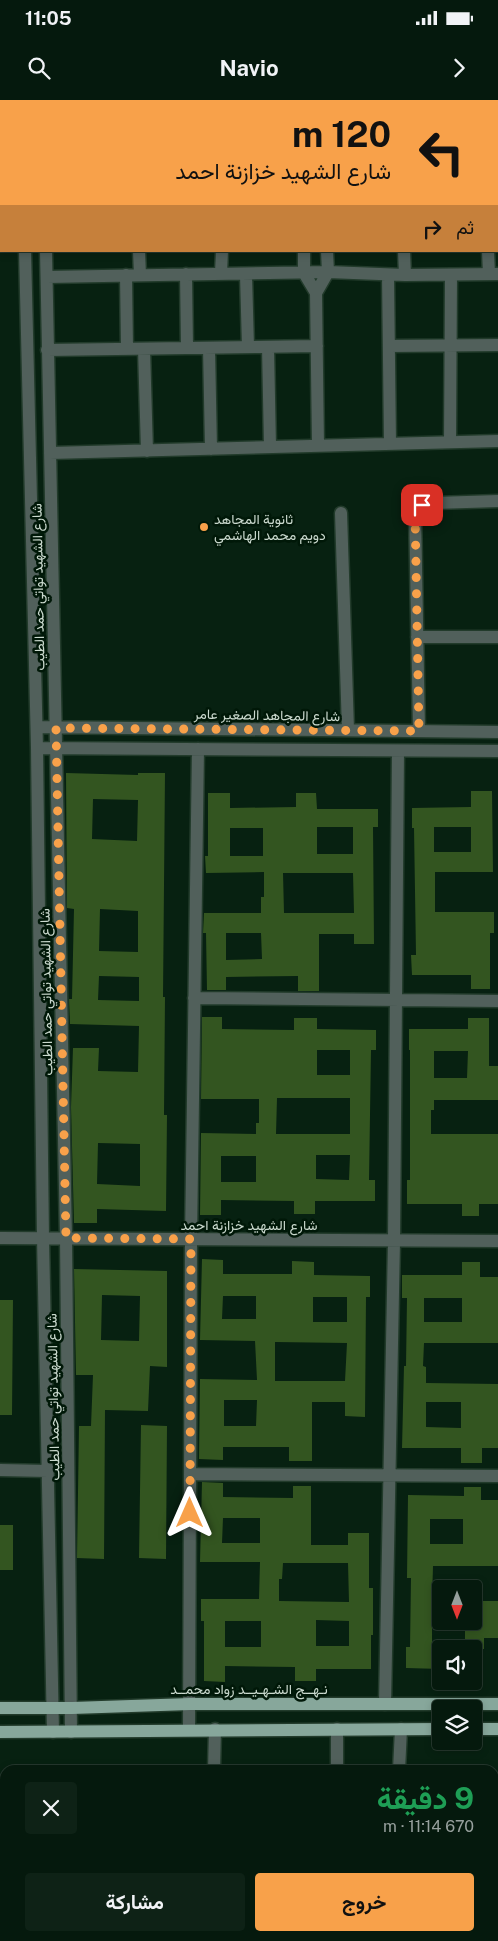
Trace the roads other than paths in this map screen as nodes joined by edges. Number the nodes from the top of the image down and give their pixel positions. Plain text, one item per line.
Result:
1 (25, 252) edge
2 (46, 252) edge
3 (139, 252) edge
4 (222, 252) edge
5 (304, 252) edge
6 (327, 252) edge
7 (404, 252) edge
8 (488, 252) edge
9 (328, 272) junction
10 (221, 273) junction
11 (304, 273) junction
12 (186, 274) junction
13 (493, 274) edge
14 (126, 275) junction
15 (140, 275) junction
16 (246, 275) junction
17 (388, 275) junction
18 (405, 275) junction
19 (450, 275) junction
20 (47, 277) junction
21 (316, 292) junction
22 (451, 345) junction
23 (498, 345) edge
24 (317, 346) junction
25 (389, 346) junction
26 (248, 347) junction
27 (268, 347) junction
28 (187, 348) junction
29 (209, 348) junction
30 (127, 349) junction
31 (144, 349) junction
32 (47, 350) junction
33 (498, 441) edge
34 (450, 442) junction
35 (390, 444) junction
36 (318, 446) junction
37 (270, 447) junction
38 (211, 449) junction
39 (147, 450) junction
40 (50, 453) junction
41 (498, 501) edge
42 (341, 513) dead end
43 (498, 636) edge
44 (418, 637) junction
45 (36, 727) junction
46 (56, 728) junction
47 (348, 730) junction
48 (419, 731) junction
49 (498, 732) edge
50 (37, 748) junction
51 (56, 748) junction
52 (198, 749) junction
53 (398, 751) junction
54 (498, 751) edge
55 (194, 998) junction
56 (397, 1000) junction
57 (498, 1001) edge
58 (0, 1238) edge
59 (43, 1238) junction
60 (66, 1238) junction
61 (191, 1239) junction
62 (394, 1241) junction
63 (498, 1241) edge
64 (0, 1470) edge
65 (48, 1471) junction
66 (190, 1474) junction
67 (390, 1475) junction
68 (498, 1476) edge
69 (190, 1704) junction
70 (385, 1704) junction
71 (498, 1704) edge
72 (0, 1708) edge
73 (52, 1708) junction
74 (72, 1708) junction
75 (189, 1729) junction
76 (215, 1729) junction
77 (337, 1729) junction
78 (401, 1729) junction
79 (432, 1729) edge
80 (482, 1729) edge
81 (498, 1729) edge
82 (0, 1732) edge
83 (53, 1732) junction
84 (71, 1732) junction
85 (214, 1765) edge
86 (337, 1765) edge
87 (399, 1765) edge

1 - 45 street, شارع الشهيد تواتي حمد الطيب
2 - 20 street, شارع الشهيد تواتي حمد الطيب
3 - 15 street
4 - 10 street
5 - 11 street
6 - 9 street
7 - 18 street
8 - 13 street
9 - 11 street
9 - 17 street
9 - 21 street
10 - 12 street
10 - 16 street
11 - 16 street
11 - 21 street
12 - 15 street
12 - 28 street
13 - 19 street
14 - 15 street
14 - 20 street
14 - 30 street
16 - 26 street
17 - 18 street
17 - 25 street
18 - 19 street
19 - 22 street
20 - 32 street, شارع الشهيد تواتي حمد الطيب
21 - 24 street
22 - 23 street
22 - 25 street
22 - 34 street
24 - 27 street
24 - 36 street
25 - 35 street
26 - 27 street
26 - 29 street
27 - 37 street
28 - 29 street
28 - 31 street
29 - 38 street
30 - 31 street
30 - 32 street
31 - 39 street
32 - 40 street, شارع الشهيد تواتي حمد الطيب
33 - 34 street
34 - 35 street
35 - 36 street
36 - 37 street
37 - 38 street
38 - 39 street
39 - 40 street
40 - 46 street, شارع الشهيد تواتي حمد الطيب
41 - 44 street
42 - 47 street
43 - 44 street
44 - 48 street
45 - 46 street, شارع المجاهد الصغير عامر
45 - 50 street, شارع الشهيد تواتي حمد الطيب
46 - 47 street, شارع المجاهد الصغير عامر
46 - 51 street, شارع الشهيد تواتي حمد الطيب
47 - 48 street, شارع المجاهد الصغير عامر
48 - 49 street, شارع المجاهد الصغير عامر
50 - 51 street
50 - 59 street, شارع الشهيد تواتي حمد الطيب
51 - 52 street
51 - 60 street, شارع الشهيد تواتي حمد الطيب
52 - 53 street
52 - 55 street
53 - 54 street
53 - 56 street
55 - 56 street
55 - 61 street
56 - 57 street
56 - 62 street
58 - 59 street, شارع الشهيد خزازنة احمد
59 - 60 street, شارع الشهيد خزازنة احمد
59 - 65 street, شارع الشهيد تواتي حمد الطيب
60 - 61 street, شارع الشهيد خزازنة احمد
60 - 74 street, شارع الشهيد تواتي حمد الطيب
61 - 62 street, شارع الشهيد خزازنة احمد
61 - 66 street
62 - 63 street, شارع الشهيد خزازنة احمد
62 - 67 street
64 - 65 street
65 - 73 street, شارع الشهيد تواتي حمد الطيب
66 - 67 street
66 - 69 street
67 - 68 street
67 - 70 street
69 - 70 main road, نـهــج الشـهـيــد زواد محمــد
69 - 74 main road, نـهــج الشـهـيــد زواد محمــد
69 - 75 street
70 - 71 main road, نـهــج الشـهـيــد زواد محمــد
72 - 73 main road, نـهــج الشـهـيــد زواد محمــد
73 - 74 main road, نـهــج الشـهـيــد زواد محمــد
73 - 83 street, شارع الشهيد تواتي حمد الطيب
74 - 84 street, شارع الشهيد تواتي حمد الطيب
75 - 76 main road
75 - 84 main road
76 - 77 main road
76 - 85 street
77 - 78 main road
77 - 86 street
78 - 79 main road
78 - 87 street
80 - 81 main road
82 - 83 main road
83 - 84 main road

